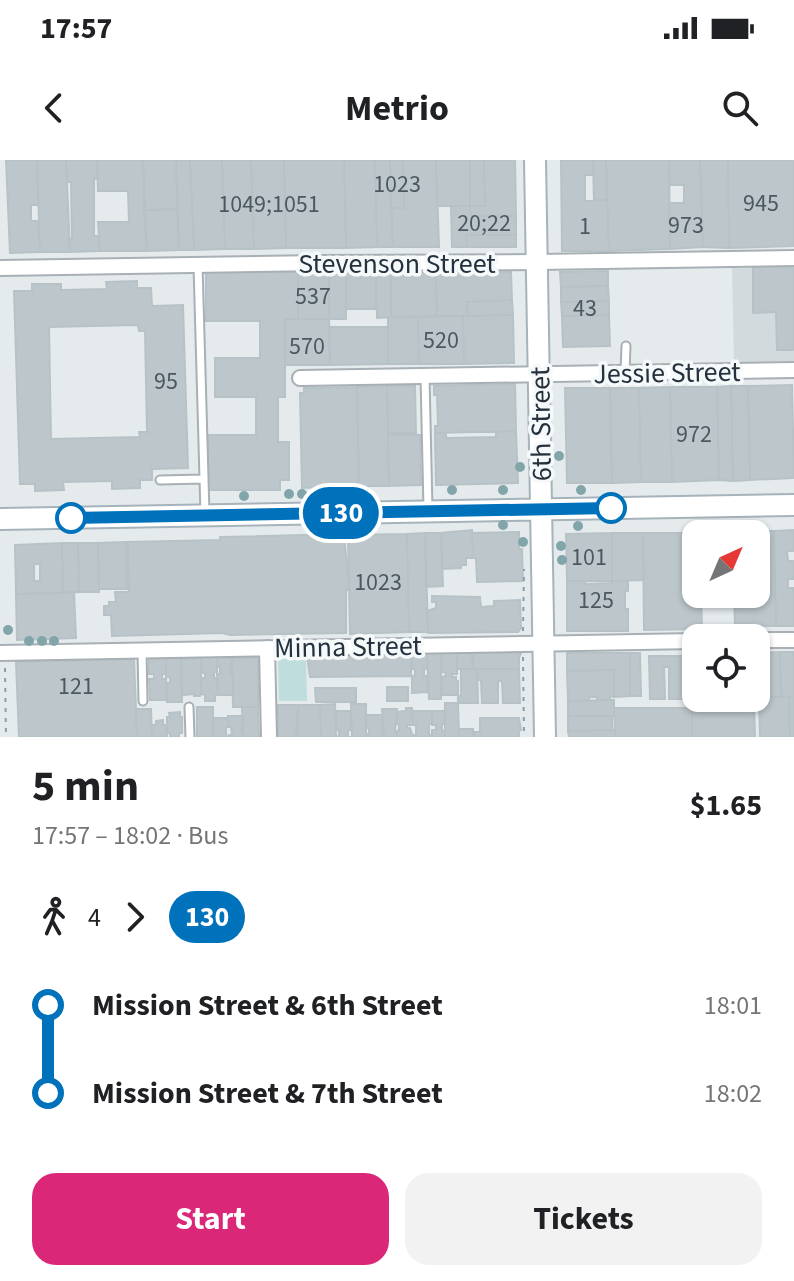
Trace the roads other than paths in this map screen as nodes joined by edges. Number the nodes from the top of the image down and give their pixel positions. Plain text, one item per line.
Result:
1 (535, 160) edge
2 (794, 258) edge
3 (538, 262) junction
4 (198, 265) junction
5 (0, 268) edge
6 (626, 346) dead end
7 (794, 370) edge
8 (539, 373) junction
9 (625, 373) junction
10 (425, 375) junction
11 (300, 378) dead end
12 (204, 479) junction
13 (160, 480) dead end
14 (794, 505) edge
15 (541, 508) junction
16 (429, 511) junction
17 (205, 515) junction
18 (0, 519) edge
19 (770, 640) edge
20 (794, 640) edge
21 (682, 641) edge
22 (543, 643) junction
23 (267, 648) junction
24 (142, 650) junction
25 (3, 657) edge
26 (143, 701) dead end
27 (189, 707) dead end
28 (190, 737) edge
29 (269, 737) edge
30 (545, 737) edge

1 - 3 main road, 6th Street
2 - 3 street, Stevenson Street
3 - 4 street, Stevenson Street
3 - 8 main road, 6th Street
4 - 5 street, Stevenson Street
4 - 12 lane
6 - 9 lane
7 - 9 street, Jessie Street
8 - 9 street, Jessie Street
8 - 10 street, Jessie Street
8 - 15 main road, 6th Street
10 - 11 street, Jessie Street
10 - 16 lane
12 - 13 lane
12 - 17 lane
14 - 15 main road
15 - 16 main road
15 - 22 main road, 6th Street
16 - 17 main road
17 - 18 main road
19 - 20 street
21 - 22 street, Minna Street
22 - 23 street, Minna Street
22 - 30 main road, 6th Street
23 - 24 street, Minna Street
23 - 29 street
24 - 25 street, Minna Street
24 - 26 lane
27 - 28 lane

